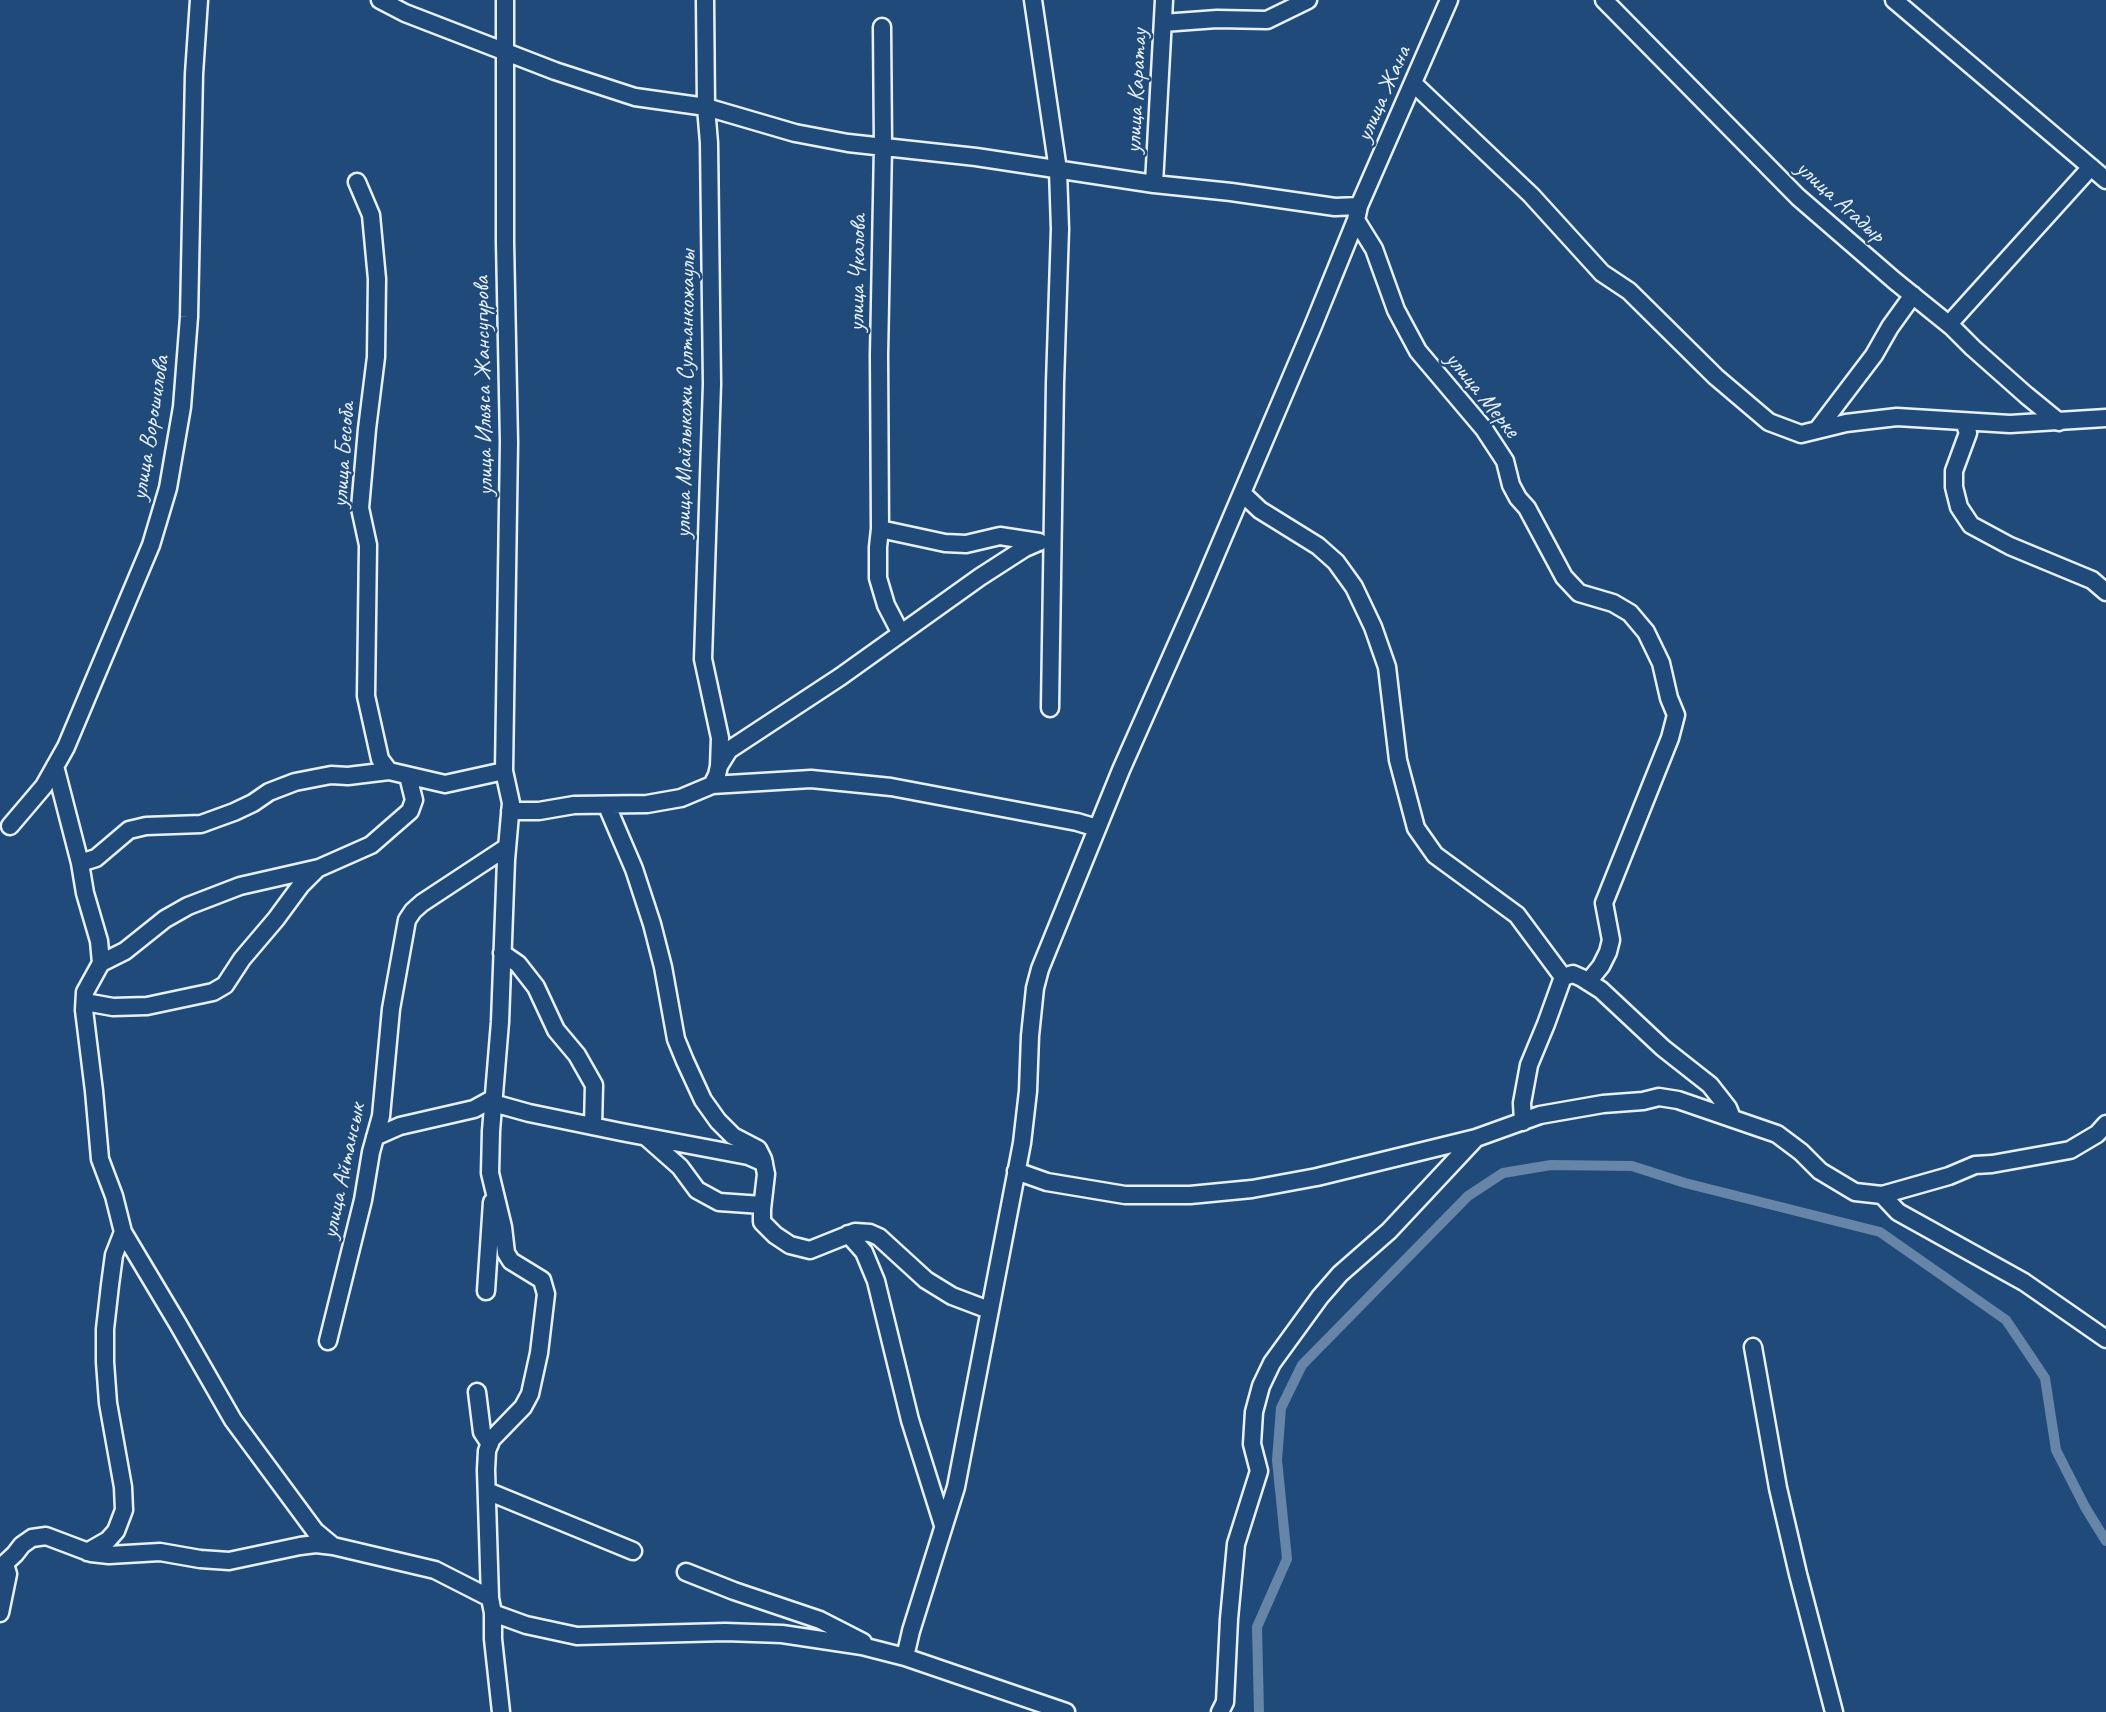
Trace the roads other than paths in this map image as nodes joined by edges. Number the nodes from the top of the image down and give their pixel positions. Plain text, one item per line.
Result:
1 (199, 0) edge
2 (380, 0) edge
3 (505, 0) edge
4 (705, 0) edge
5 (1033, 0) edge
6 (1164, 0) edge
7 (1308, 0) edge
8 (1449, 0) edge
9 (1604, 0) edge
10 (1894, 0) edge
11 (1163, 23) junction
12 (882, 27) dead end
13 (505, 52) junction
14 (1414, 84) junction
15 (706, 107) junction
16 (883, 146) junction
17 (2091, 167) junction
18 (1058, 170) junction
19 (2106, 180) edge
20 (357, 182) dead end
21 (1154, 184) junction
22 (1358, 213) junction
23 (1913, 295) junction
24 (1949, 324) junction
25 (2106, 418) edge
26 (1964, 422) junction
27 (2059, 422) junction
28 (1817, 430) junction
29 (1242, 493) junction
30 (880, 525) junction
31 (1046, 540) junction
32 (2106, 592) edge
33 (901, 632) junction
34 (1049, 708) dead end
35 (55, 766) junction
36 (719, 766) junction
37 (389, 771) junction
38 (504, 771) junction
39 (408, 776) junction
40 (712, 785) junction
41 (607, 806) junction
42 (510, 811) junction
43 (10, 826) dead end
44 (1097, 828) junction
45 (507, 847) junction
46 (80, 863) junction
47 (319, 868) junction
48 (502, 953) junction
49 (101, 963) junction
50 (1563, 977) junction
51 (1588, 982) junction
52 (85, 1002) junction
53 (494, 1100) junction
54 (1732, 1118) junction
55 (1523, 1122) junction
56 (2106, 1124) edge
57 (593, 1126) junction
58 (646, 1136) junction
59 (375, 1137) junction
60 (1476, 1138) junction
61 (764, 1163) junction
62 (1016, 1171) junction
63 (493, 1185) junction
64 (1882, 1195) junction
65 (762, 1205) junction
66 (123, 1232) junction
67 (848, 1234) junction
68 (486, 1291) dead end
69 (989, 1310) junction
70 (2106, 1339) edge
71 (328, 1341) dead end
72 (1752, 1346) dead end
73 (477, 1392) dead end
74 (490, 1444) junction
75 (487, 1491) junction
76 (943, 1525) junction
77 (333, 1546) junction
78 (633, 1551) dead end
79 (87, 1552) junction
80 (3, 1566) edge
81 (686, 1572) dead end
82 (492, 1606) junction
83 (0, 1613) edge
84 (880, 1651) junction
85 (905, 1657) junction
86 (1223, 1709) edge
87 (501, 1712) edge
88 (1066, 1712) edge
89 (1834, 1712) edge

1 - 35 street, улица Ворошилова
2 - 13 street
3 - 13 street, улица Ильяса Жансугурова
4 - 15 street, улица Майлыкожи Султанкожаулы
5 - 18 street
6 - 11 street, улица Каратау
7 - 11 street
8 - 14 street, улица Жана
9 - 23 street, улица Агадыр
10 - 17 street
11 - 21 street, улица Каратау
12 - 16 street, улица Чкалова
13 - 15 street
13 - 38 street, улица Ильяса Жансугурова
14 - 22 street, улица Жана
14 - 28 street
15 - 16 street
15 - 36 street, улица Майлыкожи Султанкожаулы
16 - 18 street
16 - 30 street, улица Чкалова
17 - 19 street
17 - 24 street
18 - 21 street
18 - 31 street
20 - 37 street, улица Бесоба
21 - 22 street
22 - 29 street, улица Жана
22 - 51 street, улица Мерке
23 - 24 street, улица Агадыр
23 - 28 street
24 - 27 street, улица Агадыр
25 - 27 street
26 - 27 street
26 - 28 street
26 - 32 street
29 - 44 street, улица Жана
29 - 50 street
30 - 31 street
30 - 33 street, улица Чкалова
31 - 33 street
31 - 34 street
33 - 36 street
35 - 43 street, улица Ворошилова
35 - 46 street
36 - 40 street, улица Майлыкожи Султанкожаулы
37 - 39 street
37 - 46 street
38 - 39 street
38 - 42 street, улица Ильяса Жансугурова
39 - 47 street
40 - 41 street
40 - 44 street
41 - 42 street
41 - 61 street
42 - 45 street, улица Ильяса Жансугурова
44 - 62 street, улица Жана
45 - 48 street, улица Ильяса Жансугурова
45 - 59 street, улица Айтансык
46 - 49 street
47 - 49 street
47 - 52 street
48 - 53 street, улица Ильяса Жансугурова
48 - 57 street
49 - 52 street
50 - 51 street
50 - 55 street
51 - 54 street
52 - 66 street
53 - 57 street
53 - 59 street
53 - 63 street, улица Ильяса Жансугурова
54 - 55 street
54 - 64 street
55 - 60 street
56 - 64 street
57 - 58 street
58 - 61 street
58 - 65 street
59 - 71 street, улица Айтансык
60 - 62 street
60 - 86 street
61 - 65 street
62 - 69 street, улица Жана
63 - 68 street
63 - 74 street
64 - 70 street
65 - 67 street
66 - 77 street
66 - 79 street
67 - 69 street
67 - 76 street
69 - 76 street, улица Жана
72 - 89 street
73 - 74 street
74 - 75 street
75 - 78 street
75 - 82 street
76 - 85 street, улица Жана
77 - 79 street
77 - 82 street
79 - 80 street
80 - 83 street
81 - 84 street
82 - 84 street
82 - 87 street
84 - 85 street
85 - 88 street

